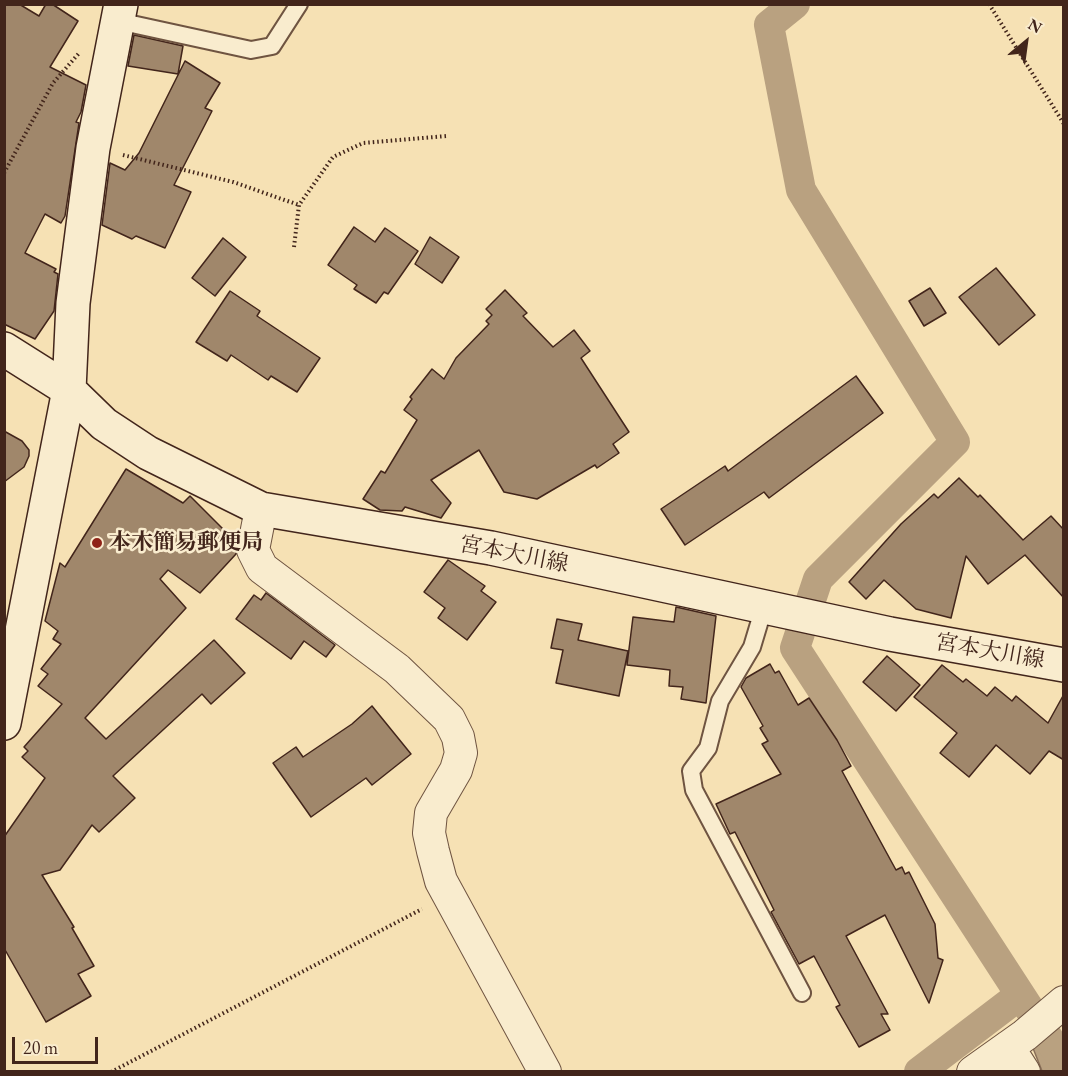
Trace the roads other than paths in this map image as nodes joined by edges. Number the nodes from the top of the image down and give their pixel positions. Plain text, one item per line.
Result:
1 (299, 4) edge
2 (120, 13) edge
3 (4, 349) edge
4 (69, 390) junction
5 (261, 509) junction
6 (764, 607) junction
7 (1064, 665) edge
8 (4, 723) edge
9 (802, 993) dead end
10 (1041, 1028) edge
11 (545, 1071) edge
12 (973, 1071) edge

1 - 2 lane
2 - 4 main road
3 - 4 main road, 宮本大川線
4 - 5 main road, 宮本大川線
4 - 8 main road
5 - 6 main road, 宮本大川線
5 - 11 street
6 - 7 main road, 宮本大川線
6 - 9 lane
10 - 12 street

